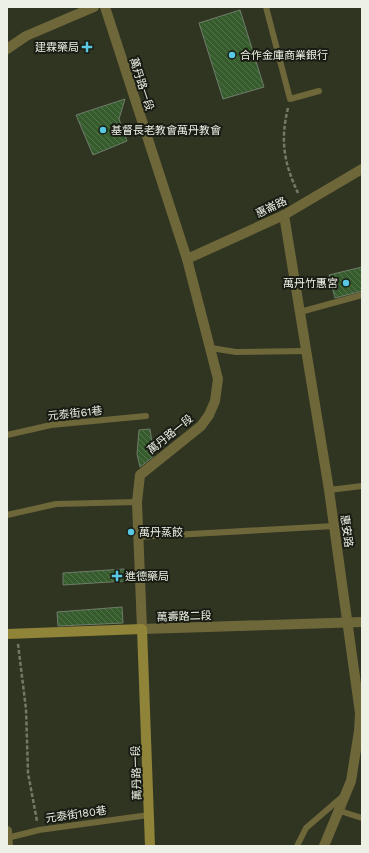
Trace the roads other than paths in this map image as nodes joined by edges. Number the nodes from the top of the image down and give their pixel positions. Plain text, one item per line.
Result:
1 (94, 7) edge
2 (105, 7) edge
3 (266, 7) edge
4 (7, 48) edge
5 (319, 91) dead end
6 (362, 169) edge
7 (284, 215) junction
8 (186, 259) junction
9 (362, 295) edge
10 (300, 312) junction
11 (211, 348) junction
12 (306, 351) junction
13 (146, 416) dead end
14 (7, 435) edge
15 (362, 486) edge
16 (329, 490) junction
17 (136, 502) junction
18 (7, 515) edge
19 (334, 526) junction
20 (138, 537) junction
21 (362, 622) edge
22 (348, 623) junction
23 (142, 629) junction
24 (12, 633) edge
25 (346, 793) junction
26 (340, 810) junction
27 (149, 815) junction
28 (362, 818) edge
29 (8, 838) edge
30 (150, 846) edge
31 (297, 846) edge
32 (324, 846) edge

1 - 4 street
2 - 8 street, 萬丹路一段
3 - 5 lane
6 - 7 street, 惠崙路
7 - 8 street, 惠崙路
7 - 10 street, 惠安路
8 - 11 street, 萬丹路一段
9 - 10 lane
10 - 12 street, 惠安路
11 - 12 lane
11 - 17 street, 萬丹路一段
12 - 16 street, 惠安路
13 - 14 lane, 元泰街61巷
15 - 16 lane
16 - 19 street, 惠安路
17 - 18 lane
17 - 20 street, 萬丹路一段
19 - 20 lane
19 - 22 street, 惠安路
20 - 23 street, 萬丹路一段
21 - 22 street, 萬壽路二段
22 - 23 street, 萬壽路二段
22 - 25 street, 惠安路
23 - 24 main road, 萬壽路二段
23 - 27 main road, 萬丹路一段
25 - 26 street, 惠安路
25 - 31 lane
26 - 28 lane
26 - 32 street, 惠安路
27 - 29 lane, 元泰街180巷
27 - 30 main road, 萬丹路一段

